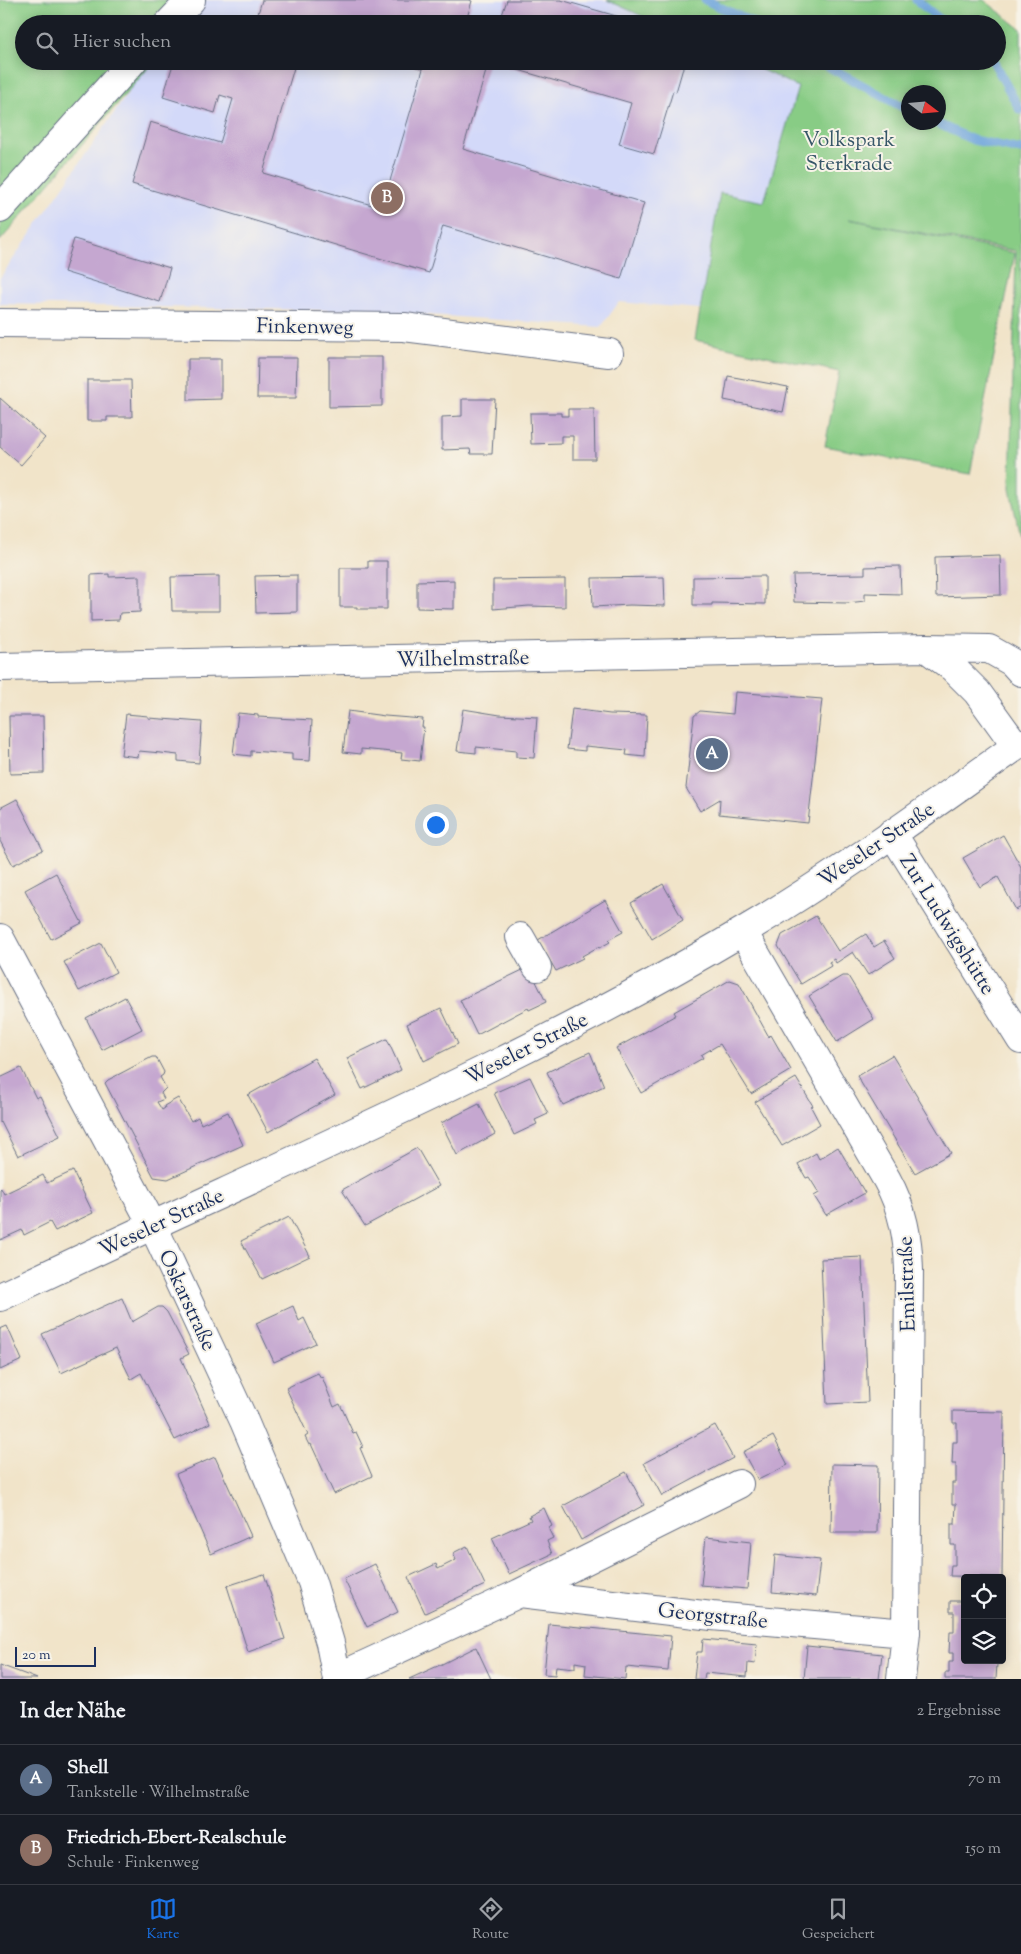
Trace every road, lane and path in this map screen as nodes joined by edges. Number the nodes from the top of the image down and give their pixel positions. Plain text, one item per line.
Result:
1 (191, 0) edge
2 (177, 15) edge
3 (125, 70) edge
4 (0, 209) edge
5 (0, 323) edge
6 (609, 353) dead end
7 (926, 648) junction
8 (0, 667) edge
9 (1021, 672) edge
10 (1019, 745) edge
11 (892, 833) junction
12 (743, 932) junction
13 (520, 937) dead end
14 (0, 938) edge
15 (536, 967) dead end
16 (1021, 1040) edge
17 (154, 1226) junction
18 (0, 1297) edge
19 (739, 1484) dead end
20 (520, 1593) junction
21 (906, 1633) junction
22 (338, 1678) edge
23 (901, 1679) edge

1 - 2 street
3 - 4 street
5 - 6 street, Finkenweg
7 - 8 street, Wilhelmstraße
7 - 9 street, Wilhelmstraße
7 - 10 street
10 - 11 street, Weseler Straße
11 - 12 street, Weseler Straße
11 - 16 street, Zur Ludwigshütte
12 - 17 street, Weseler Straße
12 - 21 street, Emilstraße
13 - 15 street
14 - 17 street, Oskarstraße
17 - 18 street, Weseler Straße
17 - 22 street, Oskarstraße
19 - 20 street
20 - 21 street, Georgstraße
20 - 22 street
21 - 23 street, Emilstraße

